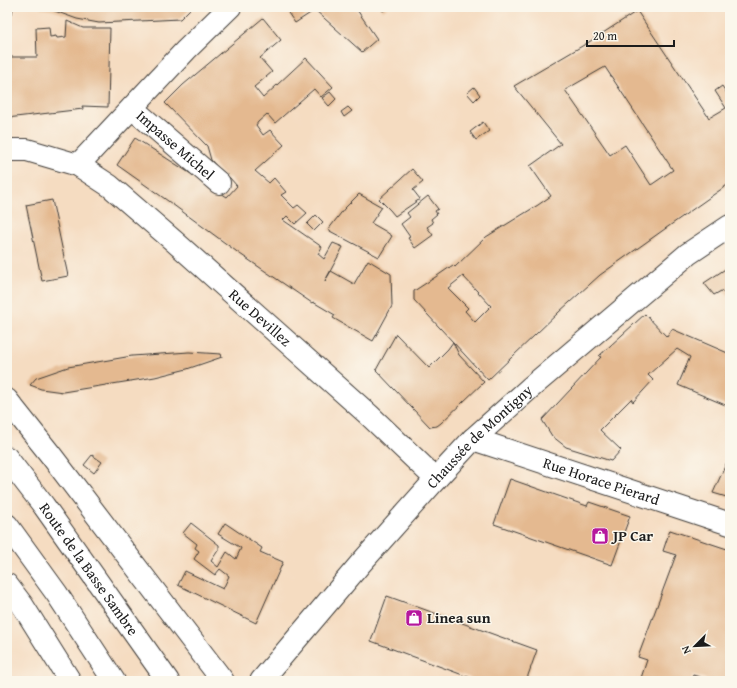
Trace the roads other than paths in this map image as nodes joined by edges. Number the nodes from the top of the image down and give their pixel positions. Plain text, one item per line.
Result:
1 (224, 9) edge
2 (132, 108) junction
3 (7, 150) edge
4 (78, 165) junction
5 (219, 183) dead end
6 (730, 226) edge
7 (7, 400) edge
8 (473, 439) junction
9 (7, 458) edge
10 (436, 479) junction
11 (730, 524) edge
12 (7, 525) edge
13 (7, 585) edge
14 (70, 681) edge
15 (114, 681) edge
16 (168, 681) edge
17 (223, 681) edge
18 (261, 681) edge

1 - 2 main road
2 - 4 main road
2 - 5 main road, Impasse Michel
3 - 4 main road, Rue Devillez
4 - 10 main road, Rue Devillez
6 - 8 main road, Chaussée de Montigny
7 - 17 main road
8 - 10 main road, Chaussée de Montigny
8 - 11 main road, Rue Horace Pierard
9 - 16 main road, Route de la Basse Sambre
10 - 18 main road, Chaussée de Montigny
12 - 15 main road
13 - 14 main road

